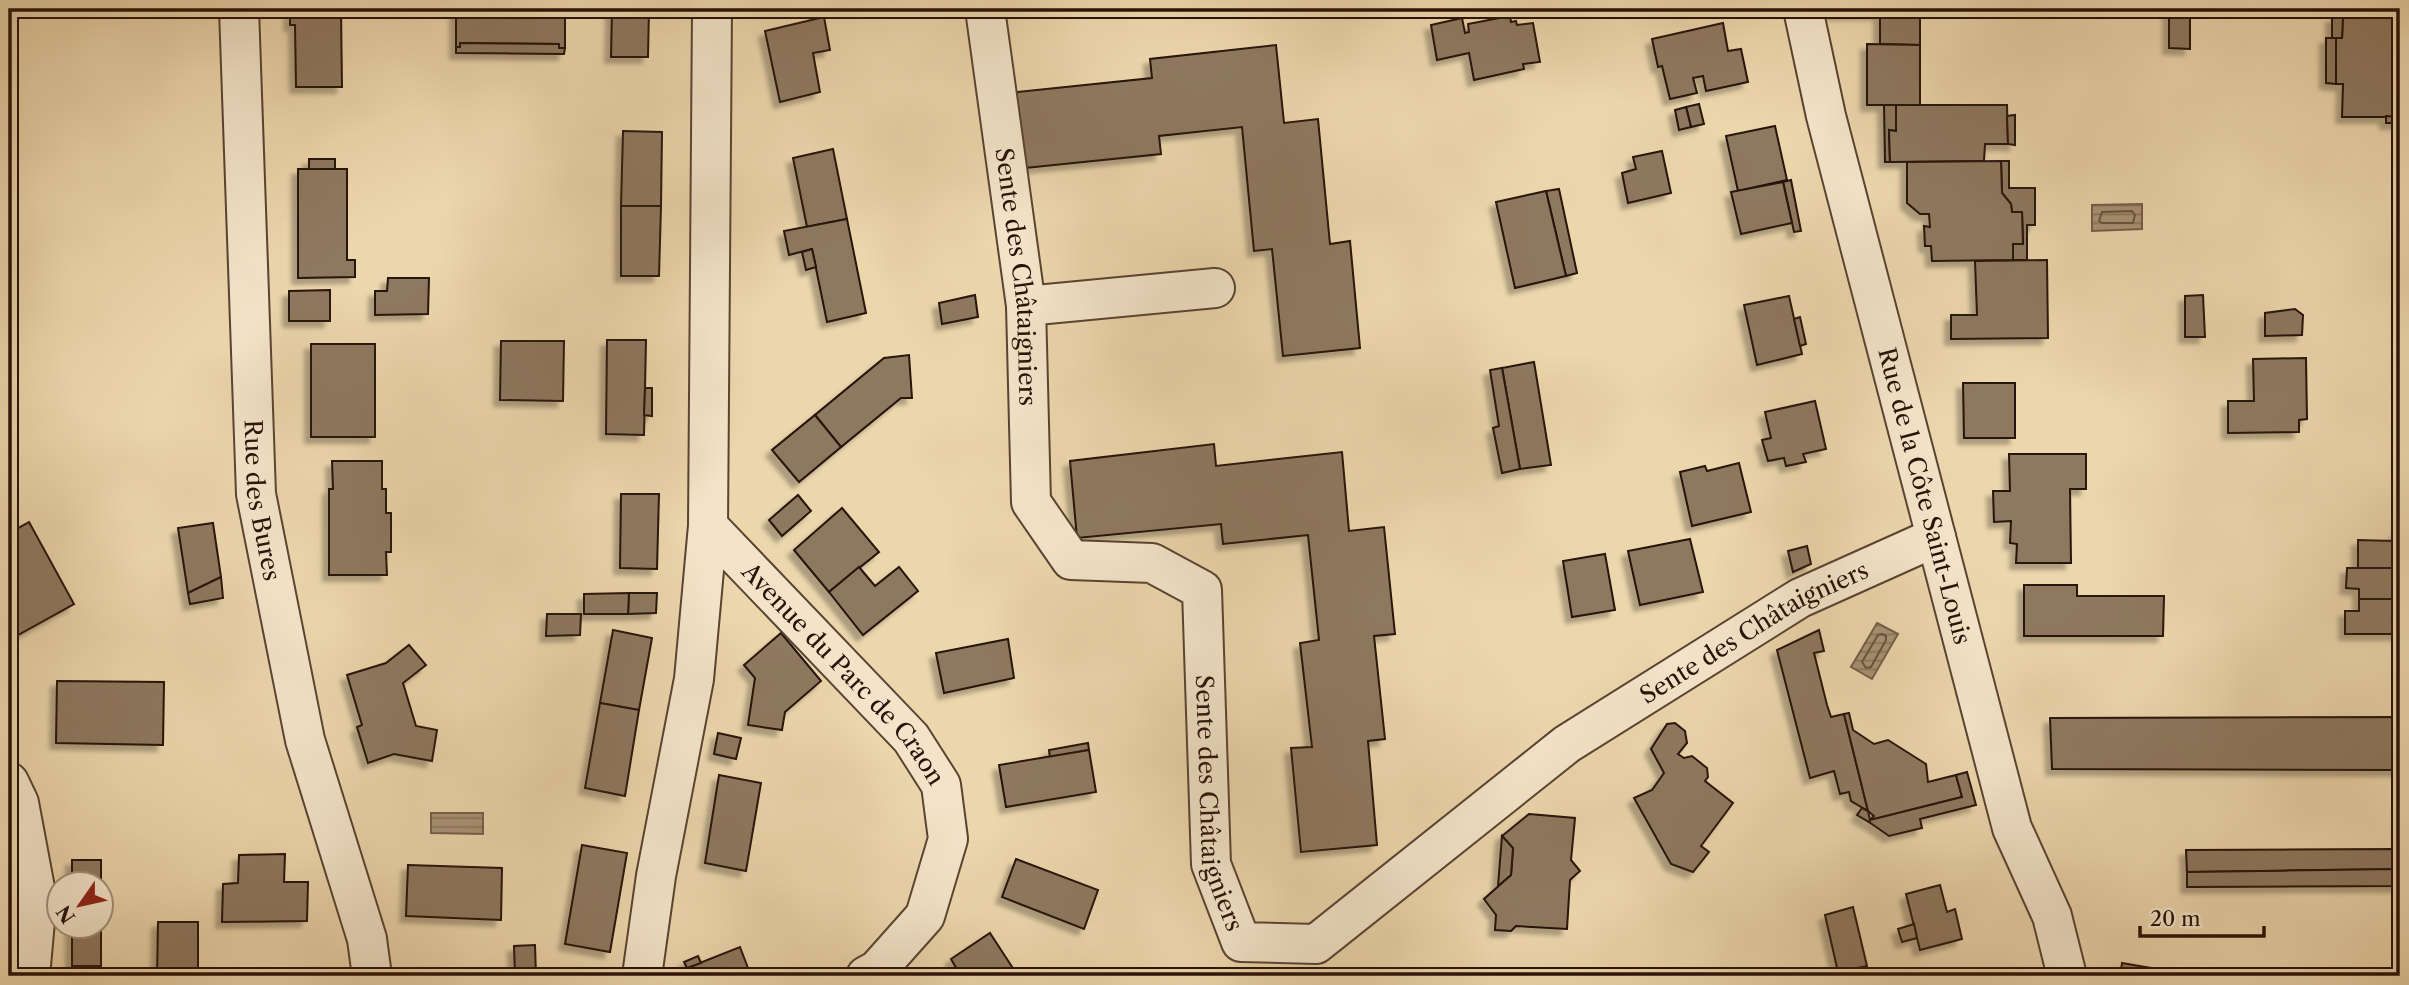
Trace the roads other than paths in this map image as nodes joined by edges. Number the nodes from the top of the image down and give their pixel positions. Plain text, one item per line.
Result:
1 (239, 9) edge
2 (712, 9) edge
3 (985, 9) edge
4 (1803, 9) edge
5 (1215, 288) dead end
6 (1026, 306) junction
7 (708, 526) junction
8 (1936, 537) junction
9 (9, 782) edge
10 (30, 976) edge
11 (372, 976) edge
12 (642, 976) edge
13 (866, 976) edge
14 (2067, 976) edge

1 - 11 street, Rue des Bures
2 - 7 street, Avenue du Parc de Craon
3 - 6 street, Sente des Châtaigniers
4 - 8 street, Rue de la Côte Saint-Louis
5 - 6 street
6 - 8 street, Sente des Châtaigniers
7 - 12 street, Avenue du Parc de Craon
7 - 13 street, Avenue du Parc de Craon
8 - 14 street, Rue de la Côte Saint-Louis
9 - 10 street

